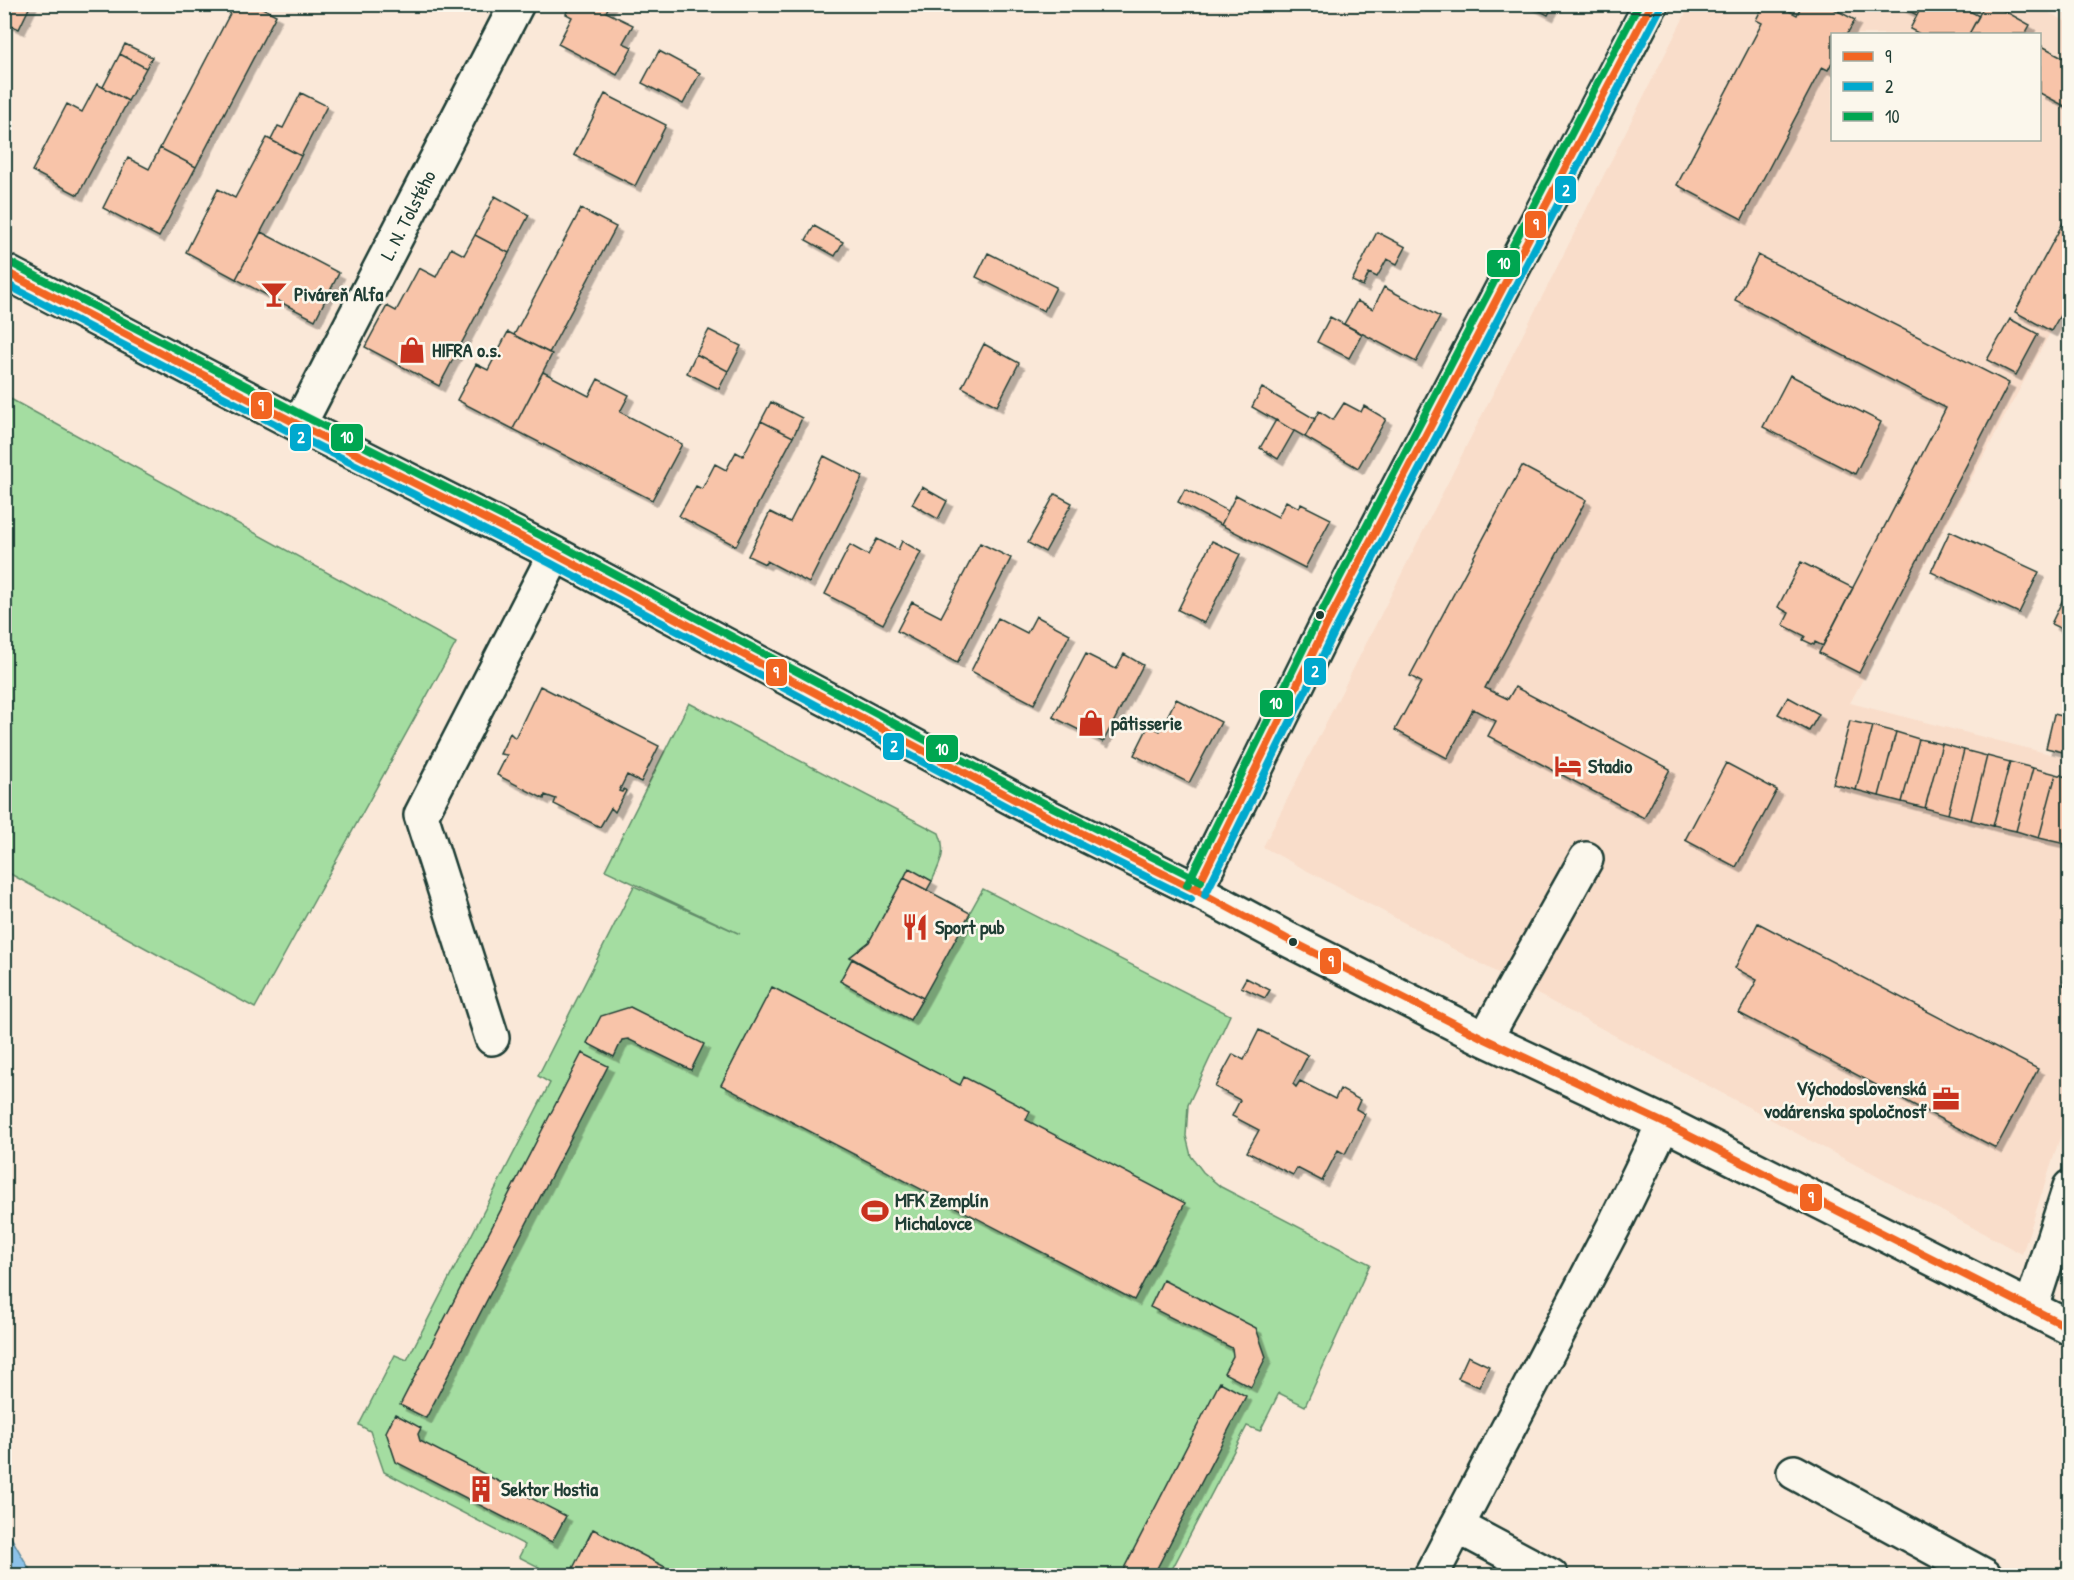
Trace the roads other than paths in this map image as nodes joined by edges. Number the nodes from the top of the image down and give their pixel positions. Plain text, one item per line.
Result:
1 (517, 4) edge
2 (1651, 4) edge
3 (4, 271) edge
4 (299, 425) junction
5 (555, 554) junction
6 (1586, 859) dead end
7 (1196, 890) junction
8 (492, 1038) dead end
9 (1485, 1039) junction
10 (1664, 1123) junction
11 (2070, 1187) edge
12 (2031, 1308) junction
13 (2070, 1328) edge
14 (1794, 1472) dead end
15 (1456, 1526) junction
16 (1431, 1575) edge
17 (1551, 1575) edge
18 (1985, 1575) edge

1 - 4 street, L. N. Tolstého
2 - 7 street
3 - 4 street
4 - 5 street
5 - 7 street
5 - 8 street
6 - 9 street
7 - 9 street
9 - 10 street
10 - 12 street
10 - 15 street
11 - 12 street
12 - 13 street
14 - 18 street
15 - 16 street
15 - 17 street

